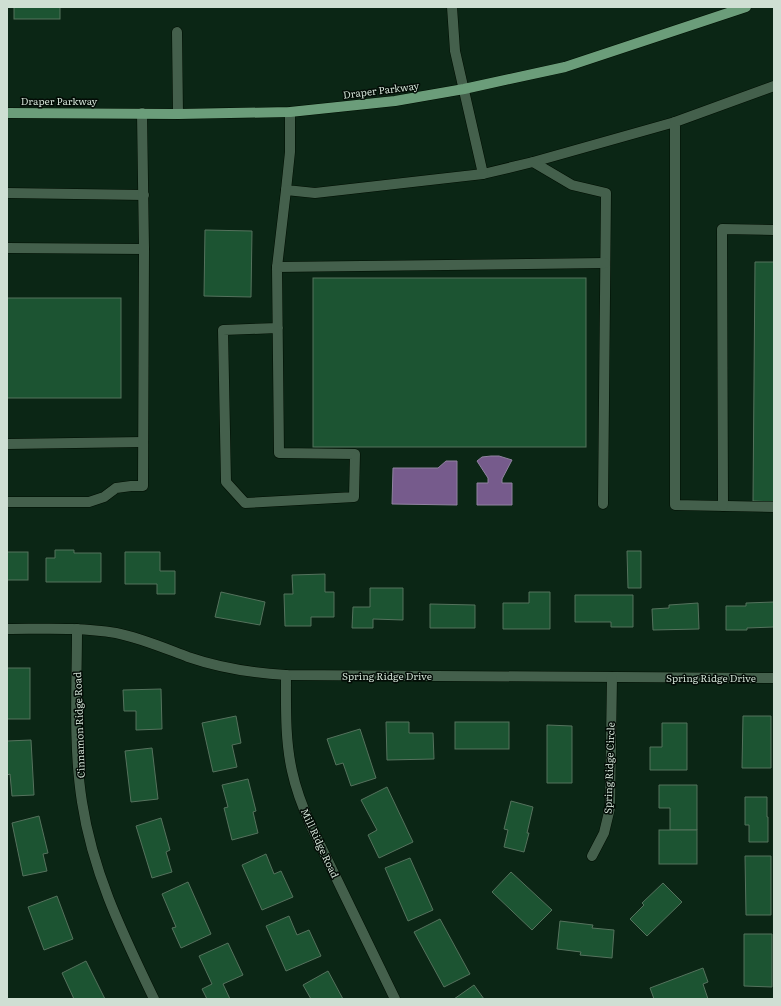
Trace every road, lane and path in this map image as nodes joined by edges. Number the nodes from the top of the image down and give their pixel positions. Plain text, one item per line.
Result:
1 (452, 7) edge
2 (746, 7) edge
3 (177, 32) dead end
4 (774, 86) edge
5 (464, 89) junction
6 (290, 112) junction
7 (7, 113) edge
8 (142, 113) junction
9 (178, 114) junction
10 (675, 122) junction
11 (533, 162) junction
12 (483, 174) junction
13 (286, 190) junction
14 (7, 193) edge
15 (144, 195) junction
16 (774, 230) edge
17 (7, 248) edge
18 (144, 249) junction
19 (605, 263) junction
20 (277, 267) junction
21 (278, 328) junction
22 (143, 442) junction
23 (7, 444) edge
24 (7, 502) edge
25 (603, 504) dead end
26 (723, 506) junction
27 (774, 507) edge
28 (7, 629) edge
29 (78, 629) junction
30 (286, 676) junction
31 (612, 677) junction
32 (774, 678) edge
33 (592, 856) dead end
34 (154, 999) edge
35 (395, 999) edge

1 - 5 street
2 - 5 main road, Draper Parkway
3 - 9 street
4 - 10 street
5 - 6 main road, Draper Parkway
5 - 12 street
6 - 9 main road, Draper Parkway
6 - 13 street
7 - 8 main road, Draper Parkway
8 - 9 main road, Draper Parkway
8 - 15 street
10 - 11 street
10 - 26 street
11 - 12 street
11 - 19 street
12 - 13 street
13 - 20 street
14 - 15 street
15 - 18 street
16 - 26 street
17 - 18 street
18 - 22 street
19 - 20 street
19 - 25 street
20 - 21 street
21 - 21 street
22 - 23 street
22 - 24 street
26 - 27 street
28 - 29 street, Spring Ridge Drive
29 - 30 street, Spring Ridge Drive
29 - 34 street, Cinnamon Ridge Road
30 - 31 street, Spring Ridge Drive
30 - 35 street, Mill Ridge Road
31 - 32 street, Spring Ridge Drive
31 - 33 street, Spring Ridge Circle

